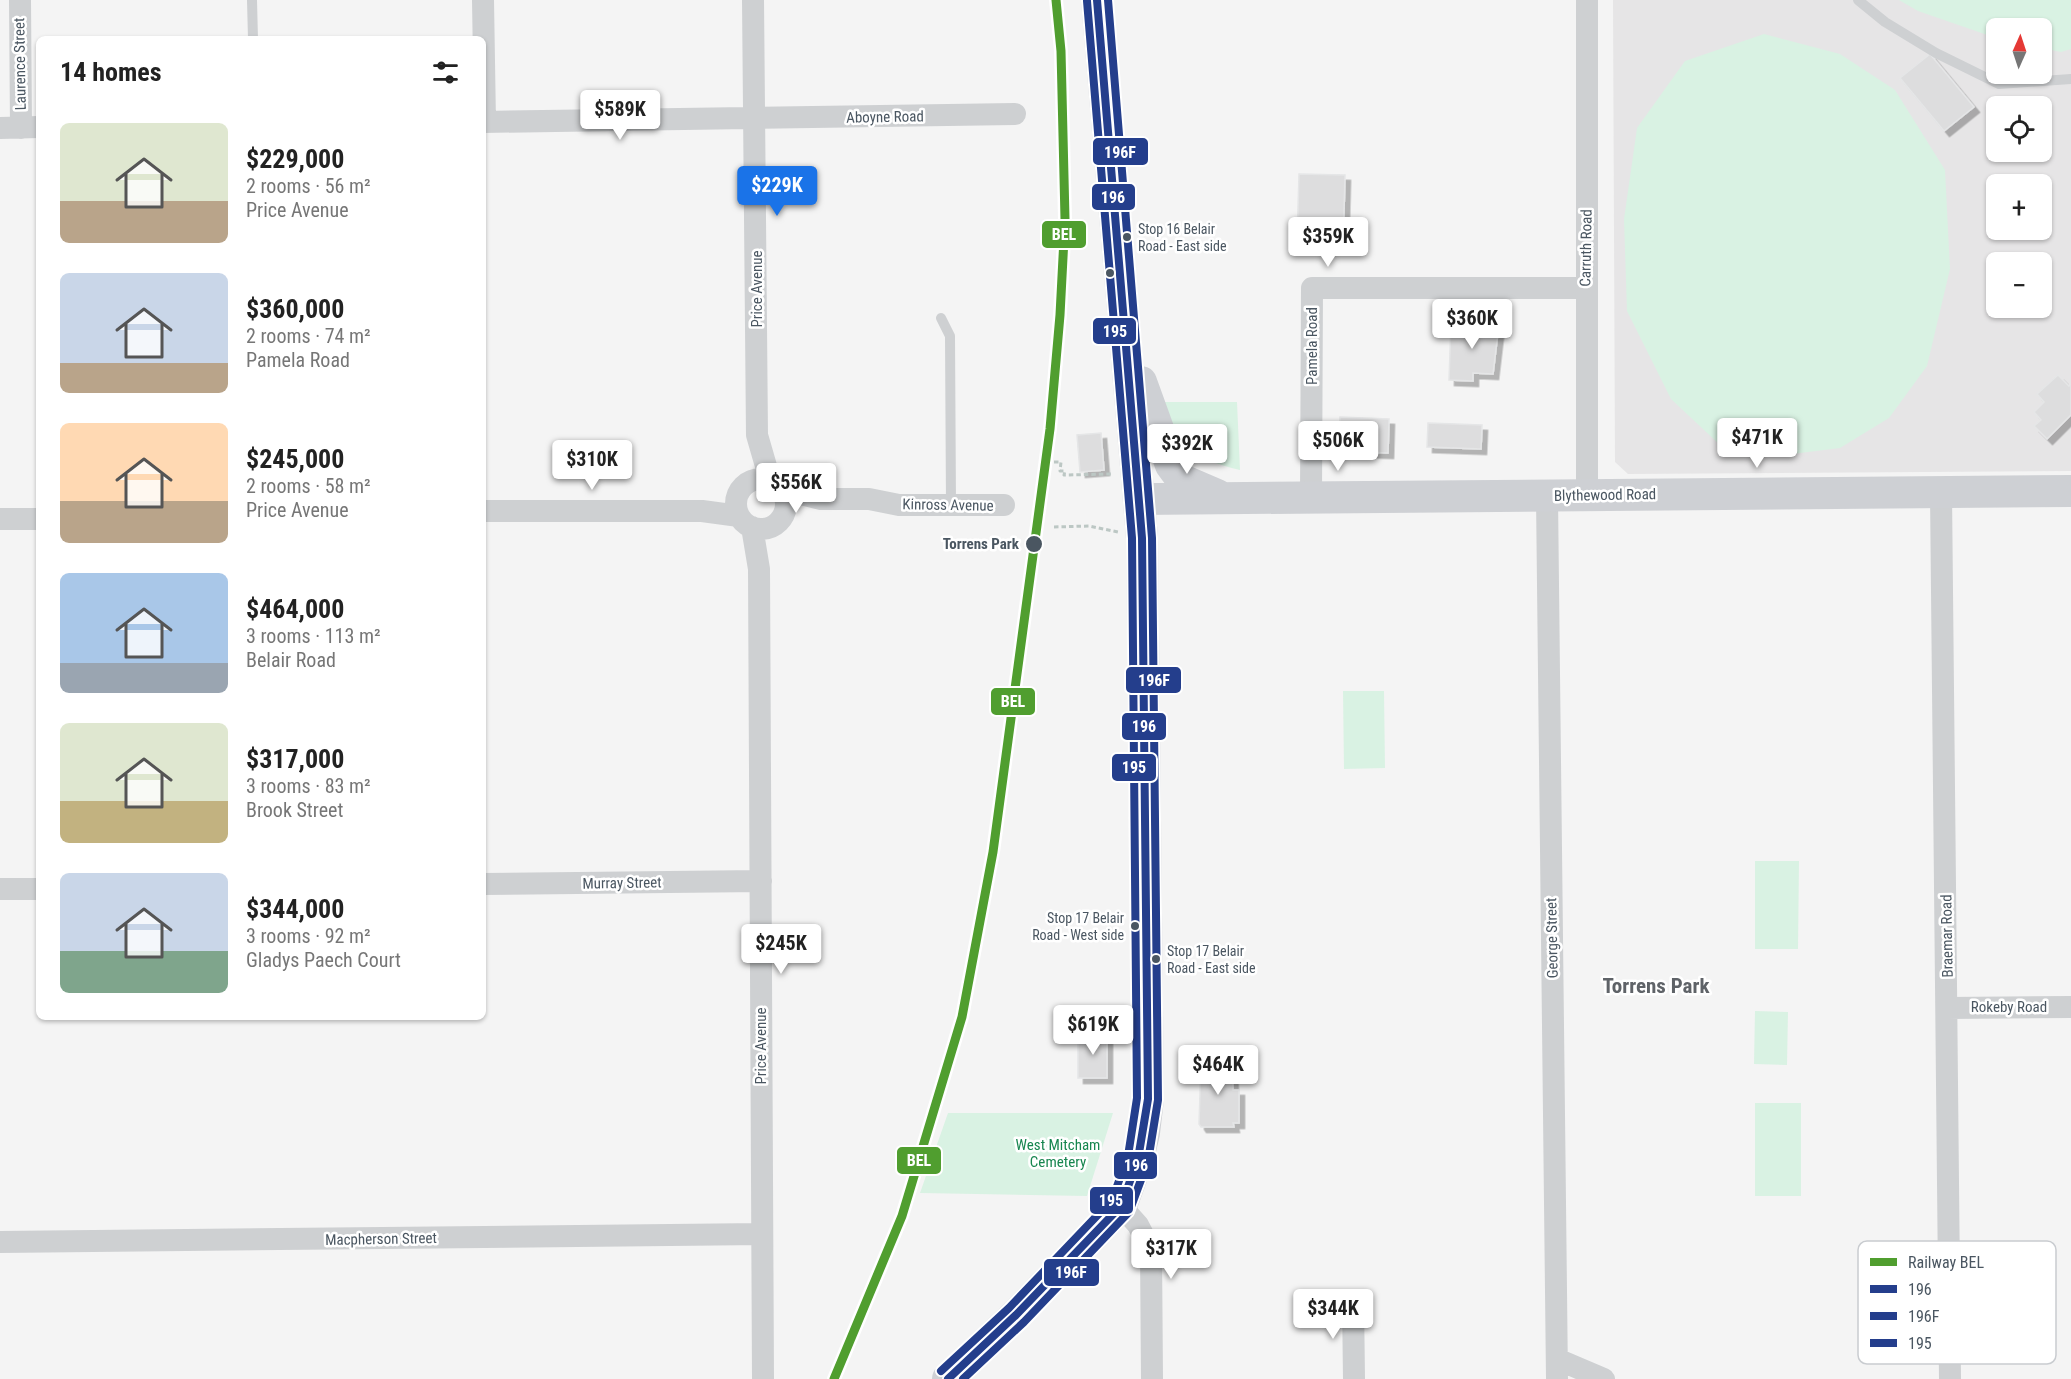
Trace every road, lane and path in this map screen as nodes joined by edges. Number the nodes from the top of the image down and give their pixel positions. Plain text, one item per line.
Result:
1 (20, 0) edge
2 (252, 0) edge
3 (483, 0) edge
4 (753, 0) edge
5 (1097, 0) edge
6 (1587, 0) edge
7 (1858, 0) edge
8 (253, 36) edge
9 (483, 36) edge
10 (2071, 79) edge
11 (1015, 114) dead end
12 (756, 119) junction
13 (486, 122) edge
14 (20, 128) edge
15 (1586, 288) junction
16 (941, 318) dead end
17 (1128, 345) junction
18 (757, 435) junction
19 (1054, 462) dead end
20 (1115, 474) dead end
21 (775, 485) junction
22 (2071, 491) edge
23 (1941, 492) junction
24 (1587, 495) junction
25 (1547, 496) junction
26 (1311, 497) junction
27 (821, 499) junction
28 (1139, 499) junction
29 (1234, 500) junction
30 (1004, 505) dead end
31 (951, 506) junction
32 (486, 511) edge
33 (754, 512) junction
34 (0, 519) edge
35 (36, 519) edge
36 (1118, 521) dead end
37 (1054, 526) dead end
38 (761, 881) junction
39 (486, 884) edge
40 (36, 889) edge
41 (0, 890) edge
42 (2071, 1007) edge
43 (1947, 1008) junction
44 (1121, 1206) junction
45 (762, 1234) junction
46 (1949, 1241) edge
47 (0, 1242) edge
48 (1353, 1300) dead end
49 (1950, 1364) edge
50 (1557, 1369) edge
51 (763, 1379) edge
52 (948, 1379) edge
53 (1152, 1379) edge
54 (1354, 1379) edge
55 (1604, 1379) edge
56 (1950, 1379) edge

1 - 14 street, Laurence Street
2 - 8 lane
3 - 9 street
4 - 12 street, Price Avenue
5 - 17 main road
6 - 15 street, Carruth Road
7 - 10 lane
11 - 12 street, Aboyne Road
12 - 13 street, Aboyne Road
12 - 18 street, Price Avenue
15 - 24 street, Carruth Road
15 - 26 street, Pamela Road
16 - 31 lane
17 - 28 main road
17 - 29 main road
18 - 21 street, Price Avenue
18 - 33 street, Price Avenue
19 - 20 path
21 - 27 street, Kinross Avenue
21 - 33 street
21 - 33 street, Price Avenue
22 - 23 main road, Blythewood Road
23 - 24 main road, Blythewood Road
23 - 43 street, Braemar Road
24 - 25 main road, Blythewood Road
25 - 26 main road, Blythewood Road
25 - 50 street, George Street
26 - 29 main road, Blythewood Road
27 - 31 street, Kinross Avenue
27 - 33 street, Kinross Avenue
28 - 29 main road, Blythewood Road
28 - 44 main road
30 - 31 street, Kinross Avenue
32 - 33 street
33 - 38 street, Price Avenue
34 - 35 street
36 - 37 path
38 - 39 street, Murray Street
38 - 45 street, Price Avenue
40 - 41 street
42 - 43 street, Rokeby Road
43 - 46 street, Braemar Road
44 - 52 main road
44 - 53 street
45 - 47 street, Macpherson Street
45 - 51 street, Price Avenue
48 - 54 street
49 - 56 street, Braemar Road
50 - 55 street

